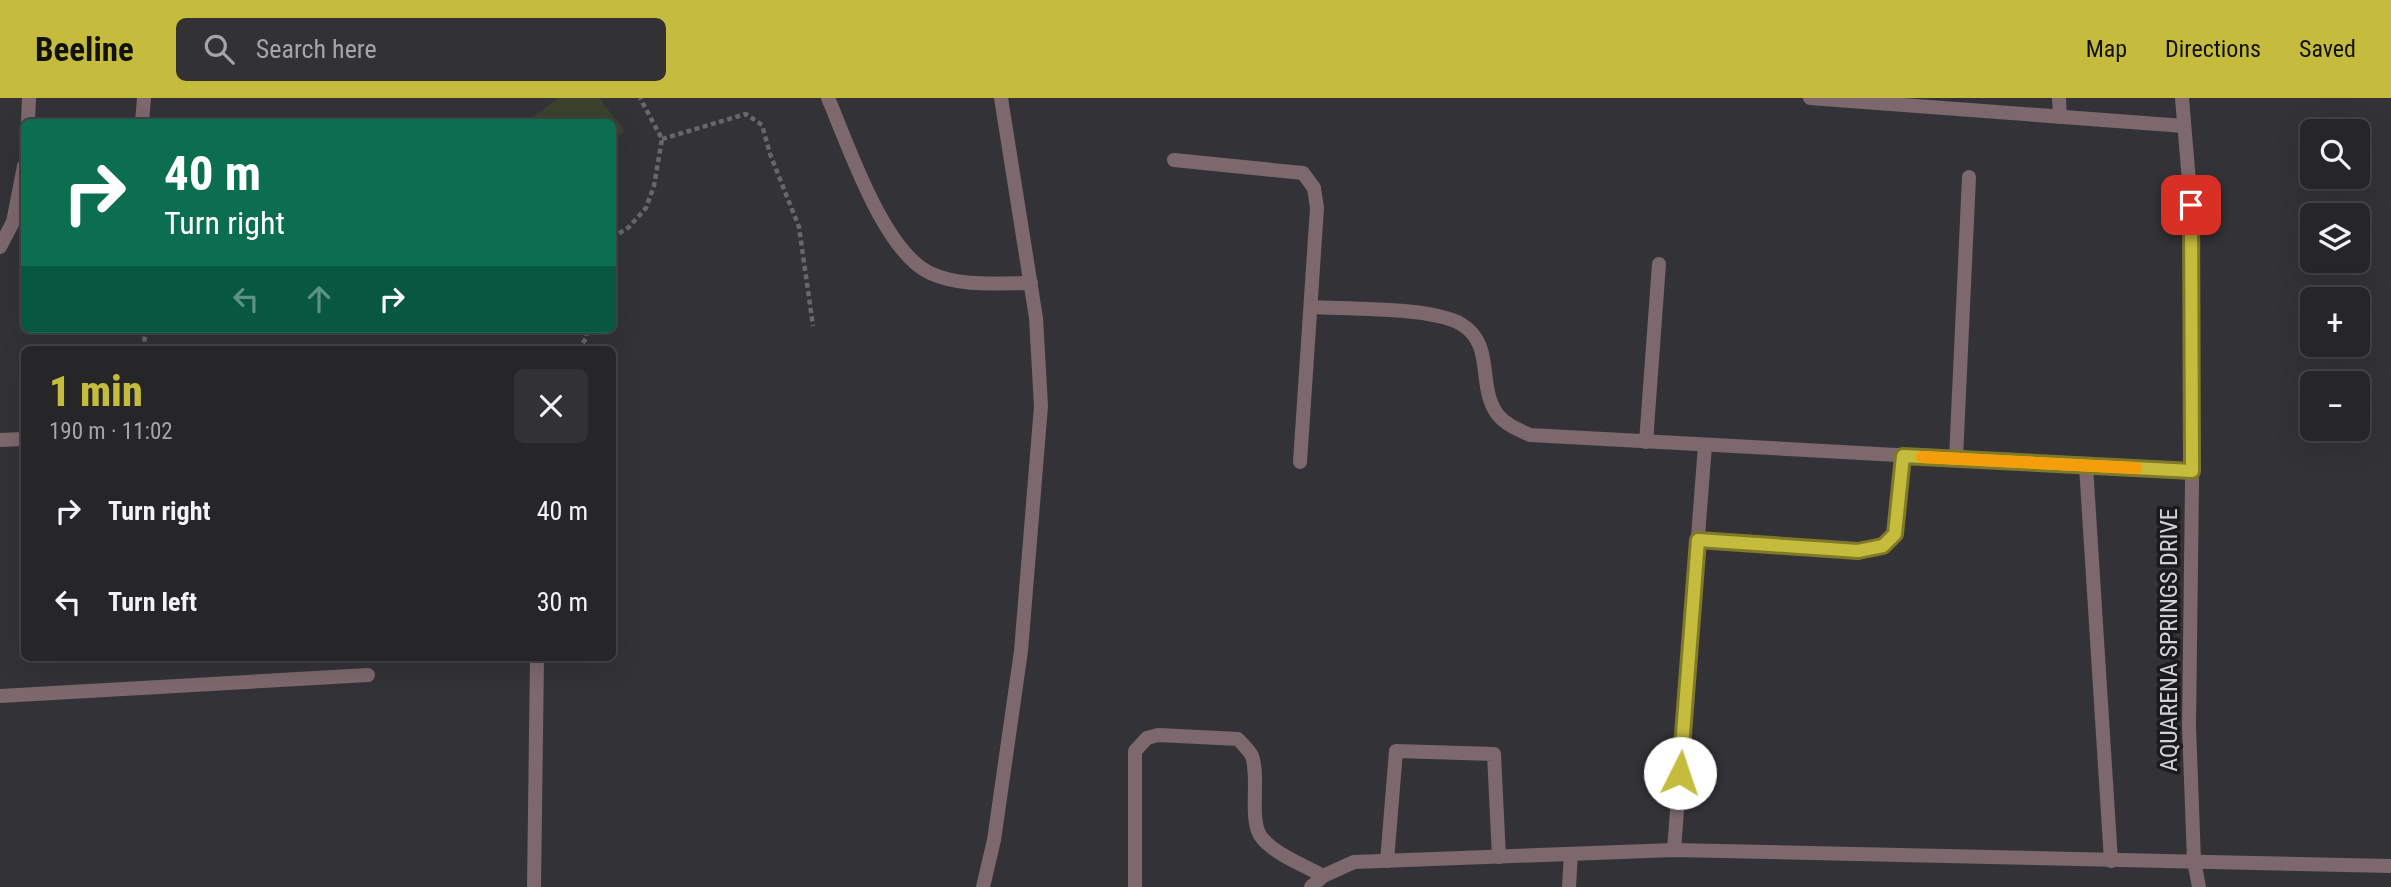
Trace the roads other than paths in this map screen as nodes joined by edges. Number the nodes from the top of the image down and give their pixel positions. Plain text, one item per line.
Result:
1 (29, 98) edge
2 (144, 98) edge
3 (828, 98) edge
4 (1001, 98) edge
5 (1810, 98) edge
6 (2059, 98) edge
7 (2182, 98) edge
8 (1829, 99) edge
9 (2060, 117) junction
10 (28, 119) edge
11 (142, 119) edge
12 (2184, 126) junction
13 (1174, 160) dead end
14 (1969, 177) dead end
15 (21, 181) edge
16 (0, 247) edge
17 (1659, 264) dead end
18 (1031, 283) junction
19 (1311, 307) junction
20 (21, 439) edge
21 (0, 440) edge
22 (1646, 442) junction
23 (1705, 445) junction
24 (1903, 456) junction
25 (1956, 458) junction
26 (1300, 462) dead end
27 (2086, 466) junction
28 (2192, 471) junction
29 (1698, 540) junction
30 (537, 661) edge
31 (368, 675) dead end
32 (0, 696) edge
33 (1674, 850) junction
34 (1571, 854) junction
35 (1499, 857) junction
36 (1387, 861) junction
37 (2110, 861) junction
38 (2194, 861) junction
39 (2391, 866) edge
40 (1323, 876) junction
41 (534, 887) edge
42 (983, 887) edge
43 (1135, 887) edge
44 (1311, 887) edge
45 (1569, 887) edge
46 (2199, 887) edge

1 - 10 street
2 - 11 street
3 - 18 street
4 - 18 street
5 - 8 street
6 - 9 street
7 - 12 street, AQUARENA SPRINGS DRIVE
8 - 9 street
9 - 12 street
12 - 28 street, AQUARENA SPRINGS DRIVE
13 - 19 street
14 - 25 street
15 - 16 street
17 - 22 street
18 - 42 street
19 - 22 street
19 - 26 street
20 - 21 street
22 - 23 street
23 - 24 street
23 - 29 street
24 - 25 street
24 - 29 street
25 - 27 street
27 - 28 street
27 - 37 street
28 - 38 street, AQUARENA SPRINGS DRIVE
29 - 33 street
30 - 41 street
31 - 32 street
33 - 34 street
33 - 37 street
34 - 35 street
34 - 45 street
35 - 36 street
35 - 36 street
36 - 40 street
37 - 38 street
38 - 39 street
38 - 46 street, AQUARENA SPRINGS DRIVE
40 - 43 street
40 - 44 street

